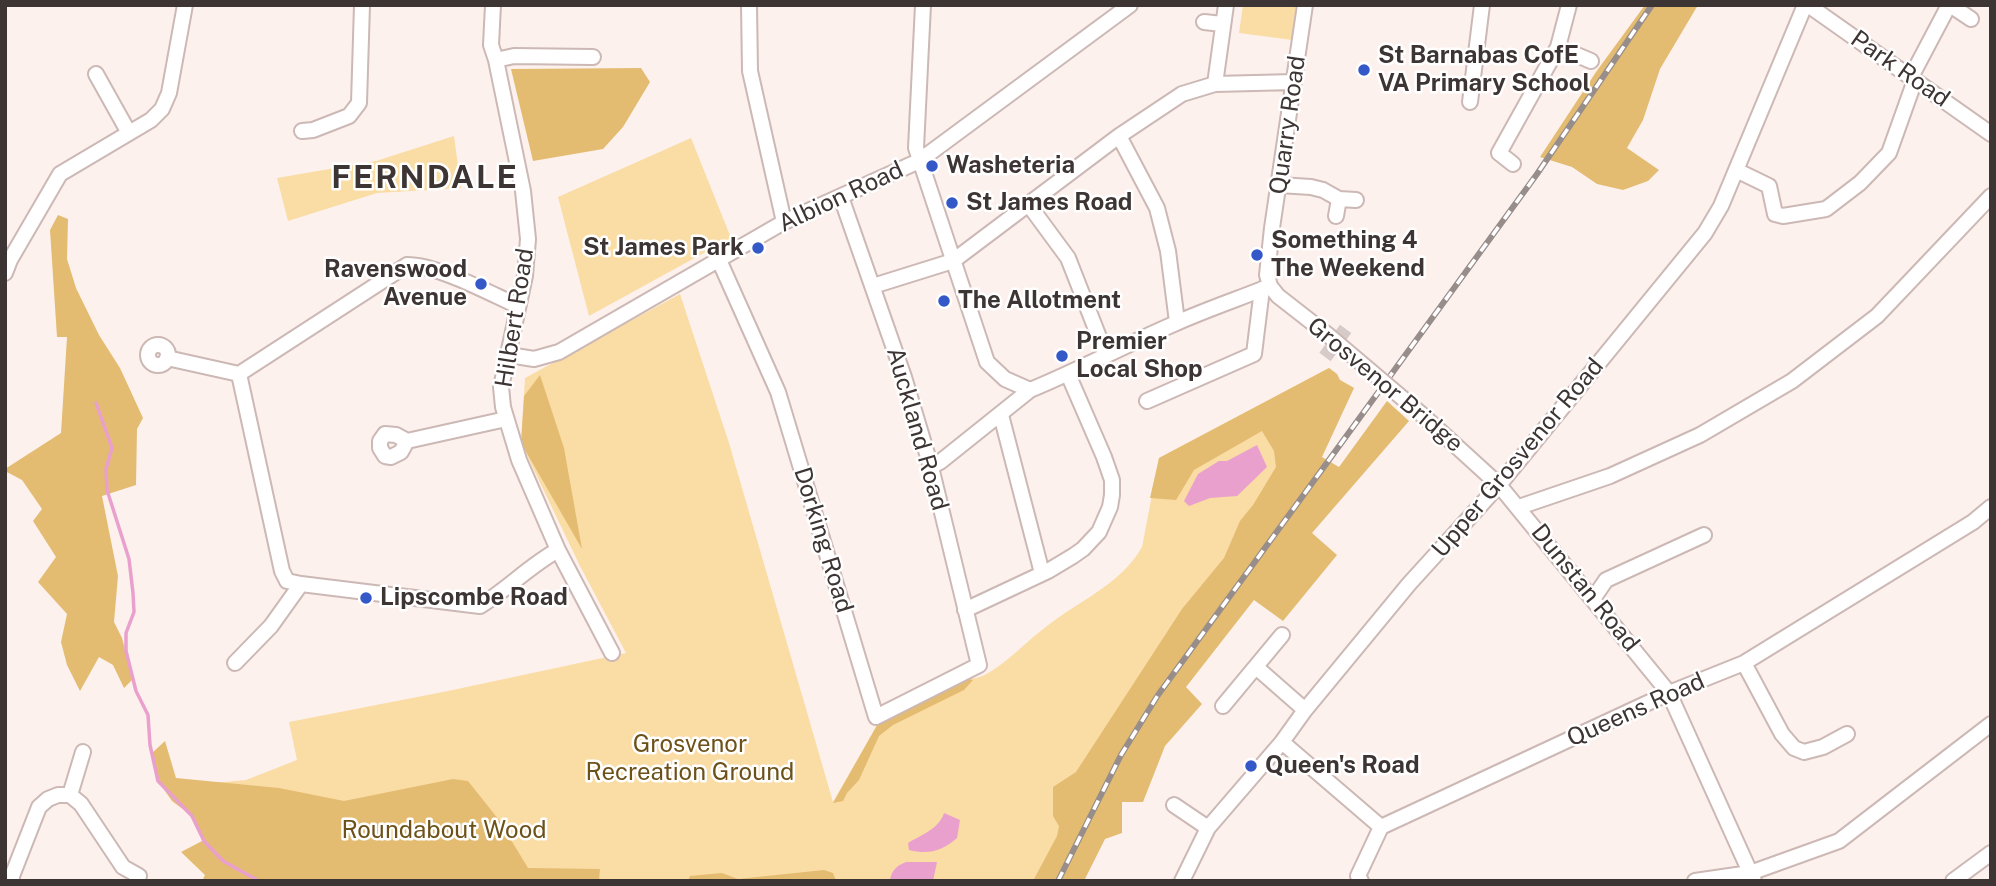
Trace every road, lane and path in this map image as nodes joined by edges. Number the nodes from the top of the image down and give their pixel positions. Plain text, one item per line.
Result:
1 (185, 5) edge
2 (362, 5) edge
3 (493, 5) edge
4 (749, 5) edge
5 (923, 5) edge
6 (1130, 5) edge
7 (1226, 5) edge
8 (1305, 5) edge
9 (1482, 5) edge
10 (1571, 5) edge
11 (1807, 5) edge
12 (1950, 5) edge
13 (1971, 19) dead end
14 (1204, 22) dead end
15 (1222, 24) junction
16 (1558, 47) junction
17 (593, 57) dead end
18 (496, 60) junction
19 (1591, 61) dead end
20 (96, 74) dead end
21 (1913, 78) junction
22 (1294, 82) junction
23 (1215, 84) junction
24 (1470, 102) dead end
25 (302, 131) dead end
26 (129, 133) junction
27 (1991, 134) edge
28 (1119, 136) junction
29 (919, 161) junction
30 (1513, 164) dead end
31 (1736, 170) junction
32 (1279, 184) junction
33 (1991, 196) edge
34 (841, 197) junction
35 (1339, 199) junction
36 (1356, 200) dead end
37 (1029, 205) junction
38 (1336, 216) dead end
39 (784, 222) junction
40 (719, 260) junction
41 (953, 261) junction
42 (5, 273) edge
43 (873, 286) junction
44 (1266, 287) junction
45 (518, 306) junction
46 (1177, 322) junction
47 (509, 355) junction
48 (1106, 355) junction
49 (167, 358) dead end
50 (239, 374) junction
51 (1068, 374) junction
52 (1030, 390) junction
53 (1147, 401) dead end
54 (1001, 415) junction
55 (506, 419) junction
56 (407, 441) dead end
57 (931, 467) junction
58 (1499, 485) junction
59 (1519, 507) junction
60 (1991, 507) edge
61 (1704, 535) dead end
62 (558, 550) junction
63 (1042, 573) junction
64 (301, 584) junction
65 (1593, 599) junction
66 (965, 610) junction
67 (1282, 635) dead end
68 (612, 653) dead end
69 (234, 663) dead end
70 (1744, 663) junction
71 (978, 665) joint
72 (1256, 667) junction
73 (1669, 693) junction
74 (1243, 706) dead end
75 (1305, 710) junction
76 (1991, 724) edge
77 (1847, 734) dead end
78 (1282, 742) junction
79 (83, 752) dead end
80 (70, 795) junction
81 (1174, 805) dead end
82 (1381, 827) junction
83 (1208, 828) junction
84 (1991, 853) edge
85 (139, 876) dead end
86 (1752, 877) edge
87 (1358, 879) edge
88 (12, 881) edge
89 (1182, 881) edge
90 (1695, 881) edge
91 (1953, 881) edge

1 - 26 street
2 - 25 street
3 - 18 street, Hilbert Road
4 - 39 street
5 - 29 street
6 - 29 street, Albion Road
7 - 15 street
8 - 22 street, Quarry Road
9 - 24 street
10 - 16 street
11 - 21 street, Park Road
11 - 31 street, Upper Grosvenor Road
12 - 13 street
12 - 21 street
14 - 15 street
15 - 23 street
16 - 19 street
16 - 30 street
17 - 18 street
18 - 45 street, Hilbert Road
20 - 26 street
21 - 27 street, Park Road
21 - 31 street
22 - 23 street
22 - 32 street, Quarry Road
23 - 28 street
26 - 42 street
28 - 37 street
28 - 46 street
29 - 34 street, Albion Road
29 - 41 street
31 - 58 street, Upper Grosvenor Road
32 - 35 street
32 - 44 street, Quarry Road
33 - 59 street
34 - 39 street, Albion Road
34 - 43 street, Auckland Road
35 - 36 street
35 - 38 street
37 - 41 street
37 - 48 street
39 - 40 street, Albion Road
40 - 47 street, Albion Road
40 - 71 street, Dorking Road
41 - 43 street
41 - 52 street
43 - 57 street, Auckland Road
44 - 46 street
44 - 53 street, Quarry Road
44 - 58 street, Grosvenor Bridge, bridge
45 - 47 street, Hilbert Road
45 - 50 street
46 - 48 street
47 - 55 street, Hilbert Road
48 - 51 street
49 - 50 street
50 - 64 street
51 - 52 street
51 - 63 street
52 - 54 street
54 - 57 street
54 - 63 street
55 - 56 street
55 - 62 street, Hilbert Road
57 - 66 street, Auckland Road
58 - 59 street, Dunstan Road
58 - 75 street, Upper Grosvenor Road
59 - 65 street, Dunstan Road
60 - 70 street, Queens Road
61 - 65 street
62 - 64 street
62 - 68 street, Hilbert Road
63 - 66 street
64 - 69 street
65 - 73 street, Dunstan Road
66 - 71 street, Auckland Road
67 - 72 street
70 - 73 street, Queens Road
70 - 77 street
72 - 74 street
72 - 75 street
73 - 82 street, Queens Road
73 - 86 street, Dunstan Road
75 - 78 street, Upper Grosvenor Road
76 - 86 street
78 - 82 street
78 - 83 street, Upper Grosvenor Road
79 - 80 street
80 - 85 street
80 - 88 street
81 - 83 street
82 - 87 street
83 - 89 street, Upper Grosvenor Road
84 - 91 street
86 - 90 street

